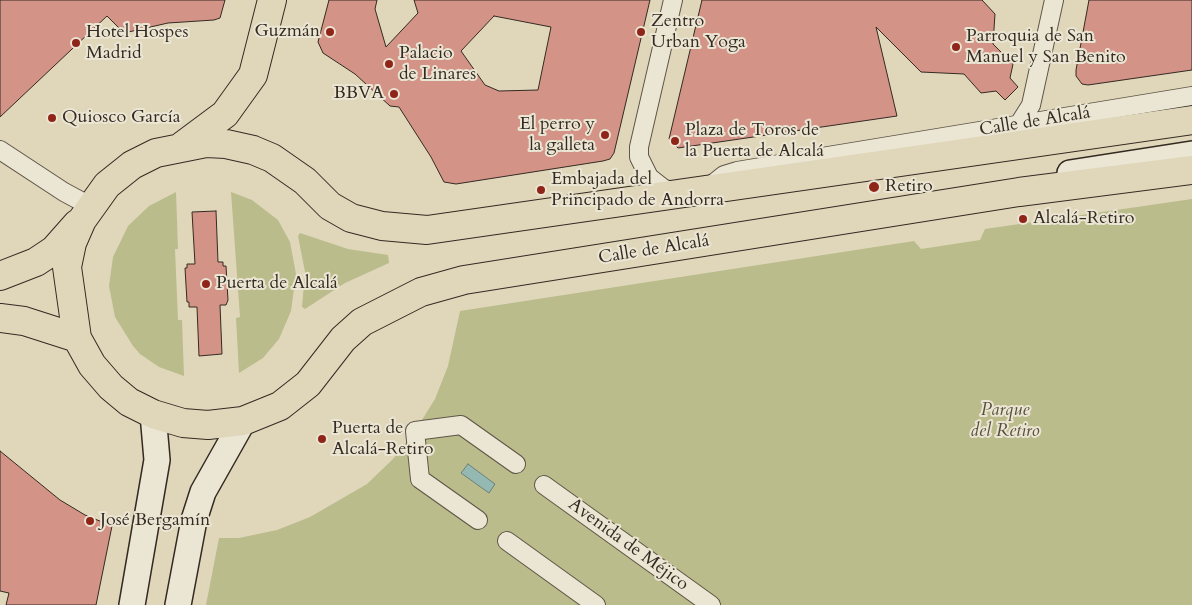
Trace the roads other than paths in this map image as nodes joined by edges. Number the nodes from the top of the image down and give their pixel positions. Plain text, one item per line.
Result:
1 (272, 0) edge
2 (673, 0) edge
3 (1054, 0) edge
4 (1192, 96) edge
5 (1192, 120) edge
6 (1019, 124) junction
7 (182, 146) junction
8 (0, 150) edge
9 (1192, 154) edge
10 (1192, 170) edge
11 (707, 190) junction
12 (677, 195) junction
13 (980, 199) junction
14 (86, 213) junction
15 (0, 276) edge
16 (0, 318) edge
17 (77, 338) junction
18 (153, 414) junction
19 (243, 421) junction
20 (516, 464) dead end
21 (544, 485) dead end
22 (478, 520) dead end
23 (506, 541) dead end
24 (132, 605) edge
25 (178, 605) edge
26 (596, 605) edge
27 (711, 605) edge

1 - 7 main road
2 - 12 street
3 - 6 street
4 - 6 street, Calle de Alcalá
5 - 11 main road, Calle de Alcalá
6 - 11 street, Calle de Alcalá
7 - 12 main road, Calle de Alcalá
7 - 14 main road
8 - 14 street
9 - 13 main road, Calle de Alcalá
10 - 13 main road, Calle de Alcalá
11 - 12 main road, Calle de Alcalá
13 - 19 main road, Calle de Alcalá
14 - 15 main road
14 - 17 main road
16 - 17 main road
17 - 18 main road, Calle de Alcalá
18 - 19 main road, Calle de Alcalá
18 - 24 main road
19 - 25 main road
20 - 22 street
21 - 27 street, Avenida de Méjico
23 - 26 street

